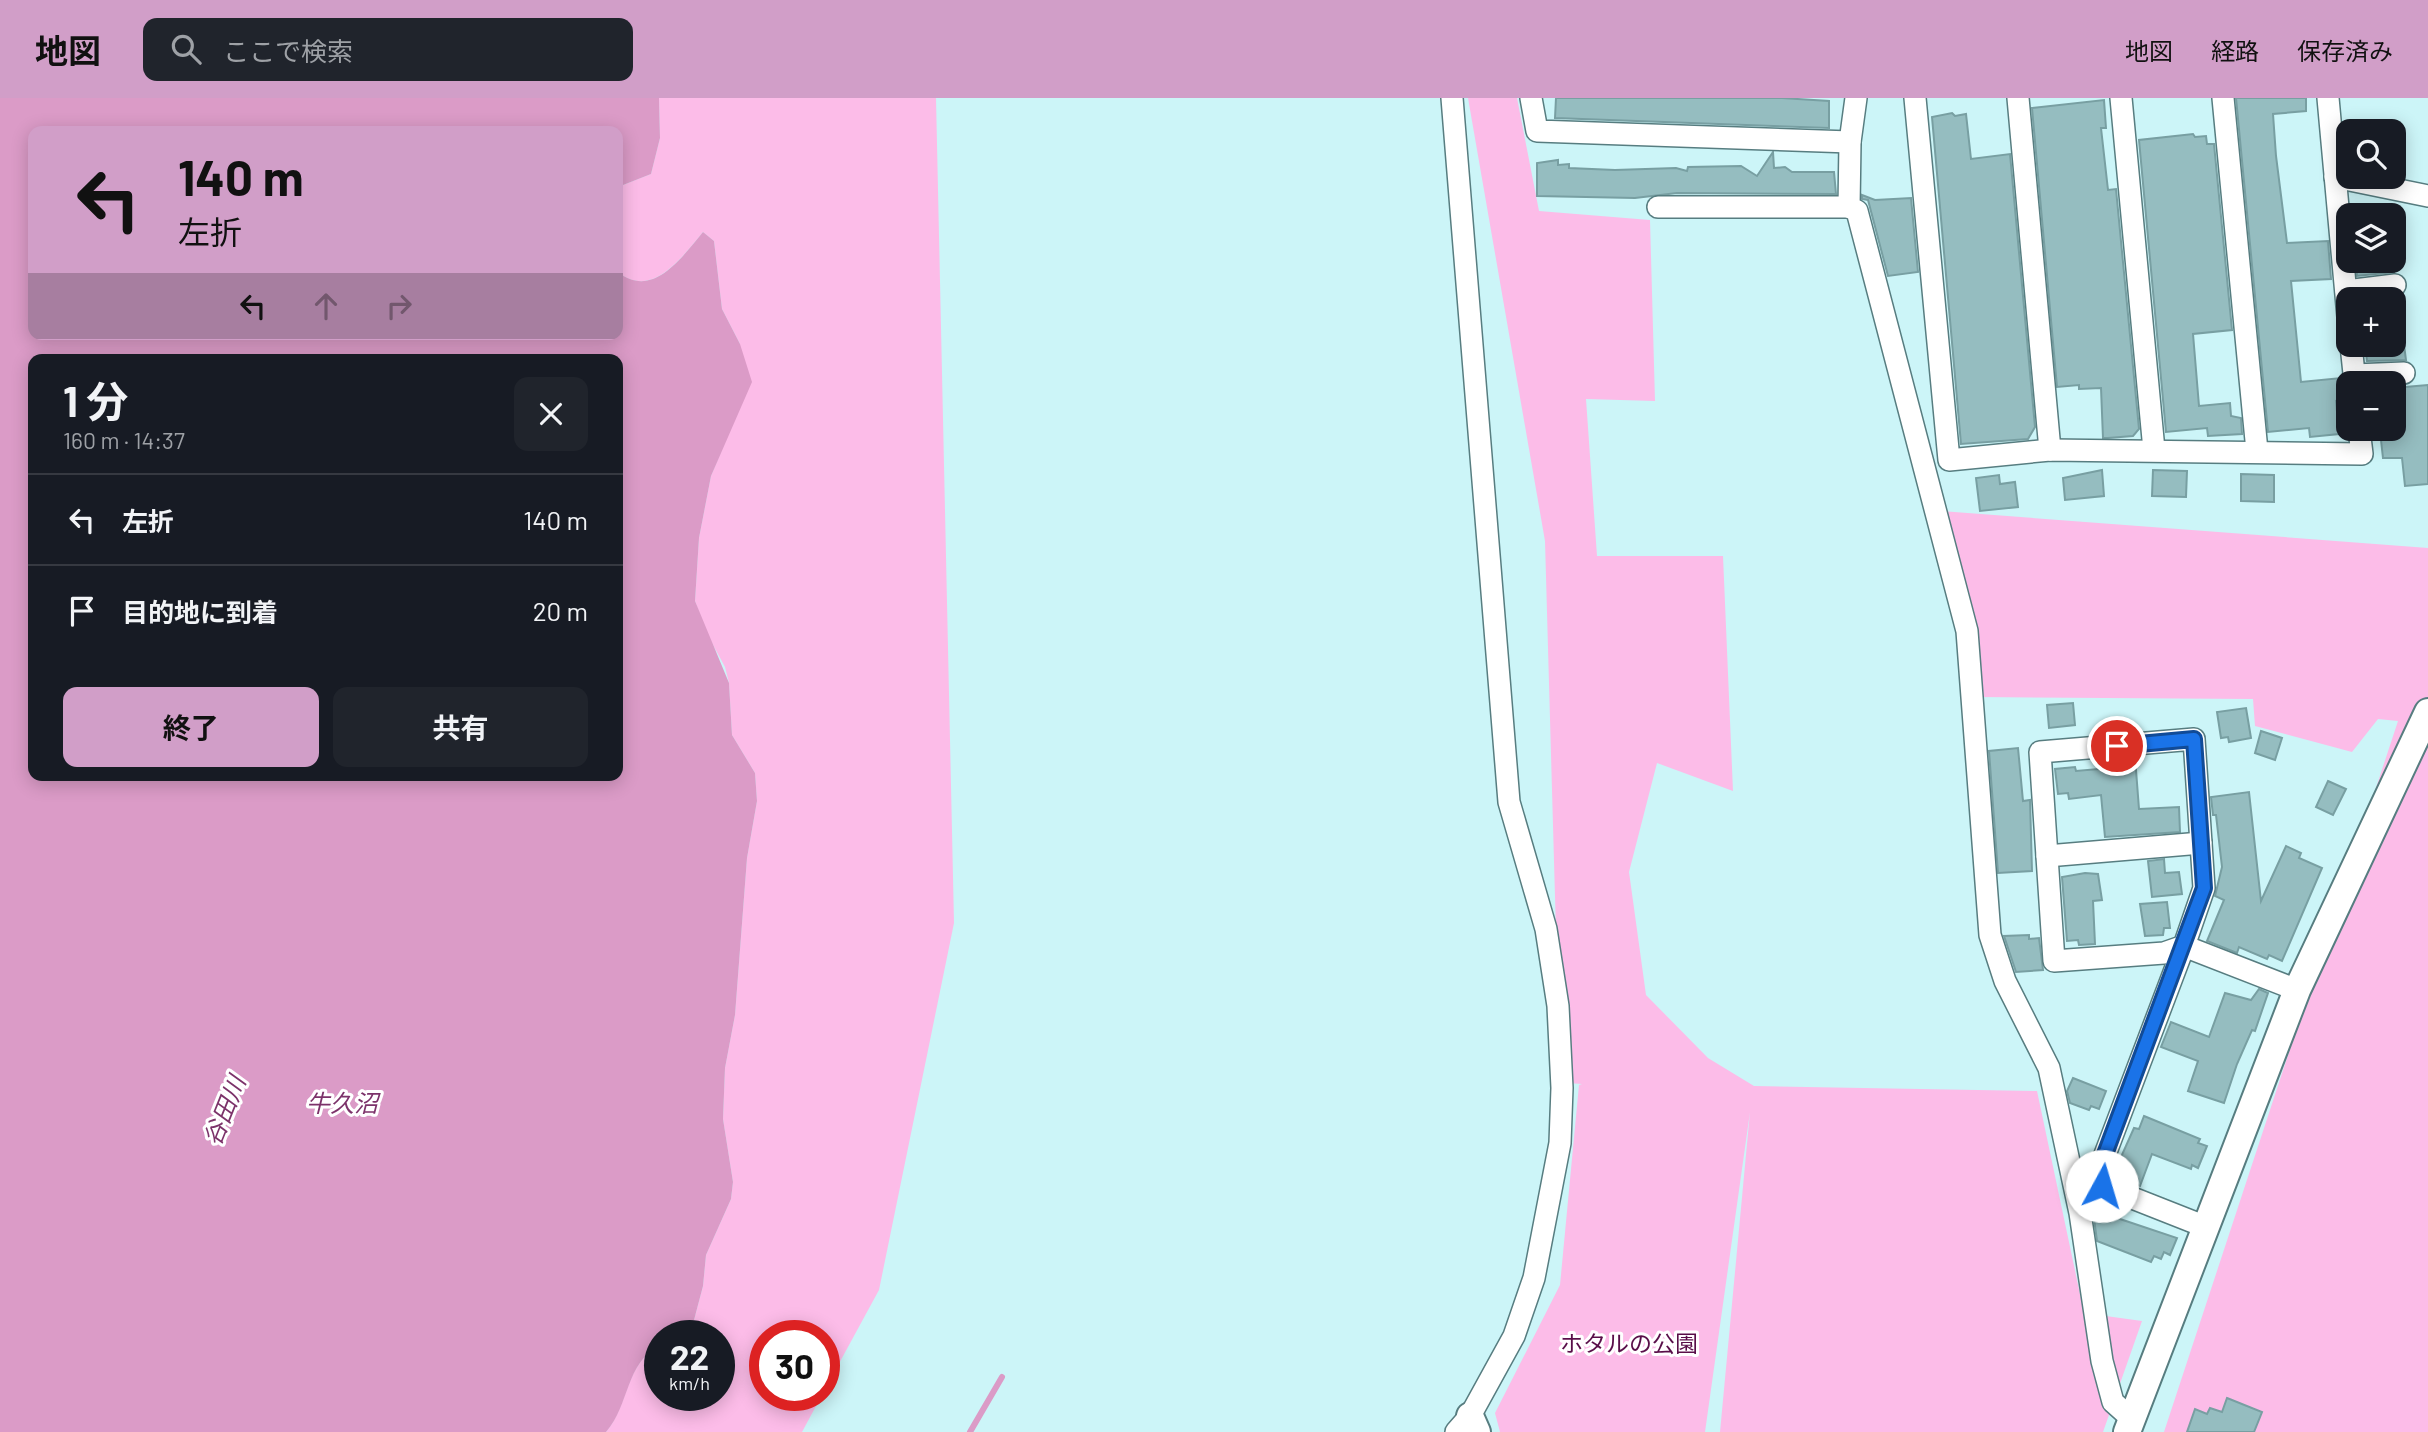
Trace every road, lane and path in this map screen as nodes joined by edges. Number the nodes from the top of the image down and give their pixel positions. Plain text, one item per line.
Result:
1 (1452, 98) edge
2 (1531, 98) edge
3 (1856, 98) edge
4 (1915, 98) edge
5 (2018, 98) edge
6 (2121, 98) edge
7 (2223, 98) edge
8 (2328, 98) edge
9 (1850, 142) junction
10 (2335, 177) junction
11 (2428, 196) edge
12 (1658, 207) dead end
13 (1849, 207) junction
14 (2395, 285) dead end
15 (2346, 287) edge
16 (2379, 287) edge
17 (2360, 441) edge
18 (2050, 450) junction
19 (2154, 450) junction
20 (2257, 451) junction
21 (2428, 712) edge
22 (2201, 844) junction
23 (2047, 856) junction
24 (2184, 946) junction
25 (2297, 990) junction
26 (2207, 1227) junction
27 (2130, 1425) edge
28 (1468, 1427) edge

1 - 28 street
2 - 9 street
3 - 9 street
4 - 18 street
5 - 18 street
6 - 19 street
7 - 20 street
8 - 10 street
9 - 13 street
10 - 11 street
10 - 15 street
12 - 13 street
13 - 27 street
14 - 16 street
17 - 20 street
18 - 19 street
19 - 20 street
21 - 25 street
22 - 23 street
22 - 23 street
22 - 24 street
23 - 24 street
24 - 25 street
24 - 26 street
25 - 26 street
26 - 27 street

